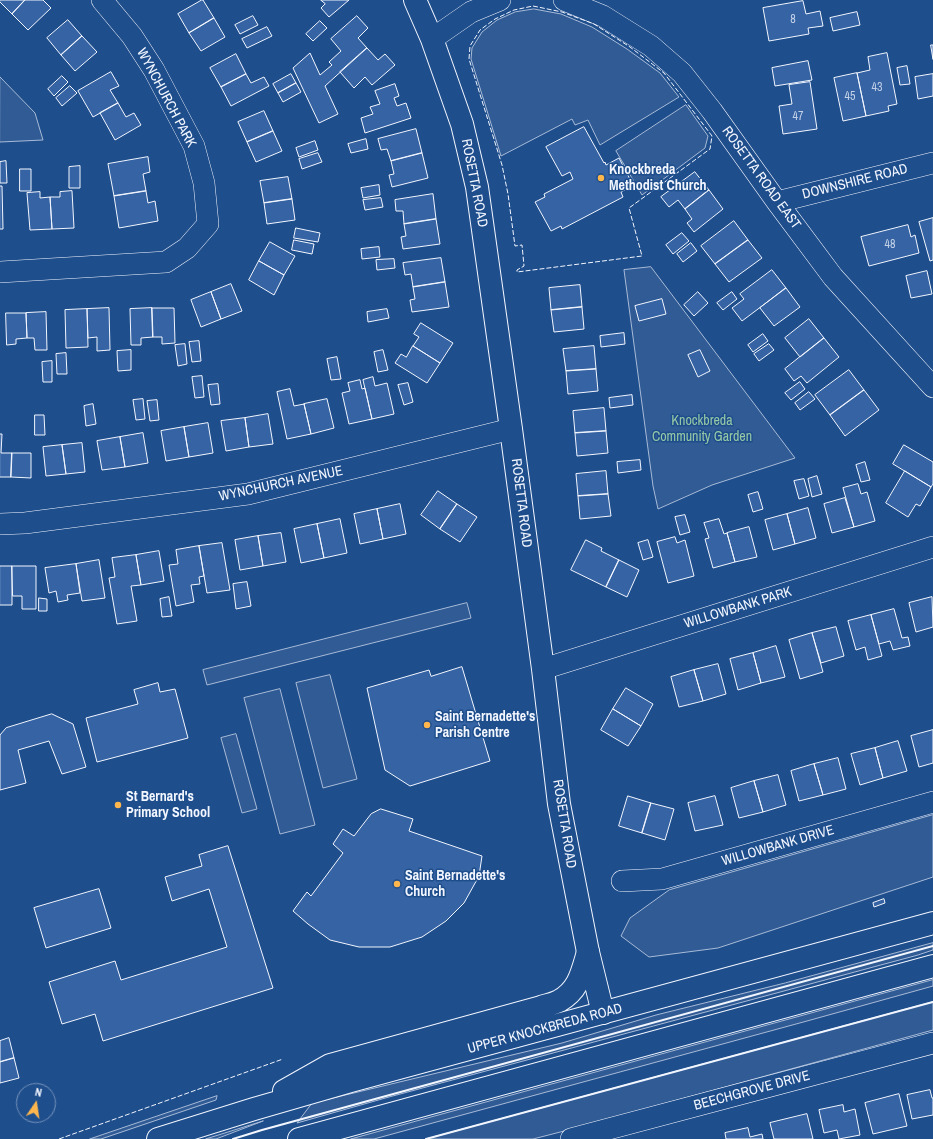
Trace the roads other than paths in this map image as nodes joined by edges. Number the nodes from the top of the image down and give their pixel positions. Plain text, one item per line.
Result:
1 (102, 0) edge
2 (414, 0) edge
3 (500, 0) edge
4 (564, 0) edge
5 (471, 6) edge
6 (432, 39) junction
7 (933, 163) edge
8 (777, 202) junction
9 (0, 272) edge
10 (933, 387) edge
11 (511, 430) junction
12 (0, 524) edge
13 (933, 547) edge
14 (543, 669) junction
15 (933, 802) edge
16 (622, 881) dead end
17 (933, 923) edge
18 (588, 952) junction
19 (933, 966) edge
20 (603, 1013) junction
21 (933, 1043) edge
22 (254, 1109) junction
23 (158, 1139) edge
24 (298, 1139) edge
25 (571, 1139) edge

1 - 9 street, WYNCHURCH PARK
2 - 6 main road, ROSETTA ROAD
3 - 5 street
4 - 8 street, ROSETTA ROAD EAST
5 - 6 street
6 - 11 main road, ROSETTA ROAD
7 - 8 street, DOWNSHIRE ROAD
8 - 10 street, ROSETTA ROAD EAST
11 - 12 street, WYNCHURCH AVENUE
11 - 14 main road, ROSETTA ROAD
13 - 14 street, WILLOWBANK PARK
14 - 18 main road, ROSETTA ROAD
15 - 16 street, WILLOWBANK DRIVE
17 - 20 main road, UPPER KNOCKBREDA ROAD
18 - 20 main road, ROSETTA ROAD
18 - 22 main road
19 - 24 main road
20 - 22 main road, UPPER KNOCKBREDA ROAD
21 - 25 street, BEECHGROVE DRIVE
22 - 23 main road, UPPER KNOCKBREDA ROAD

